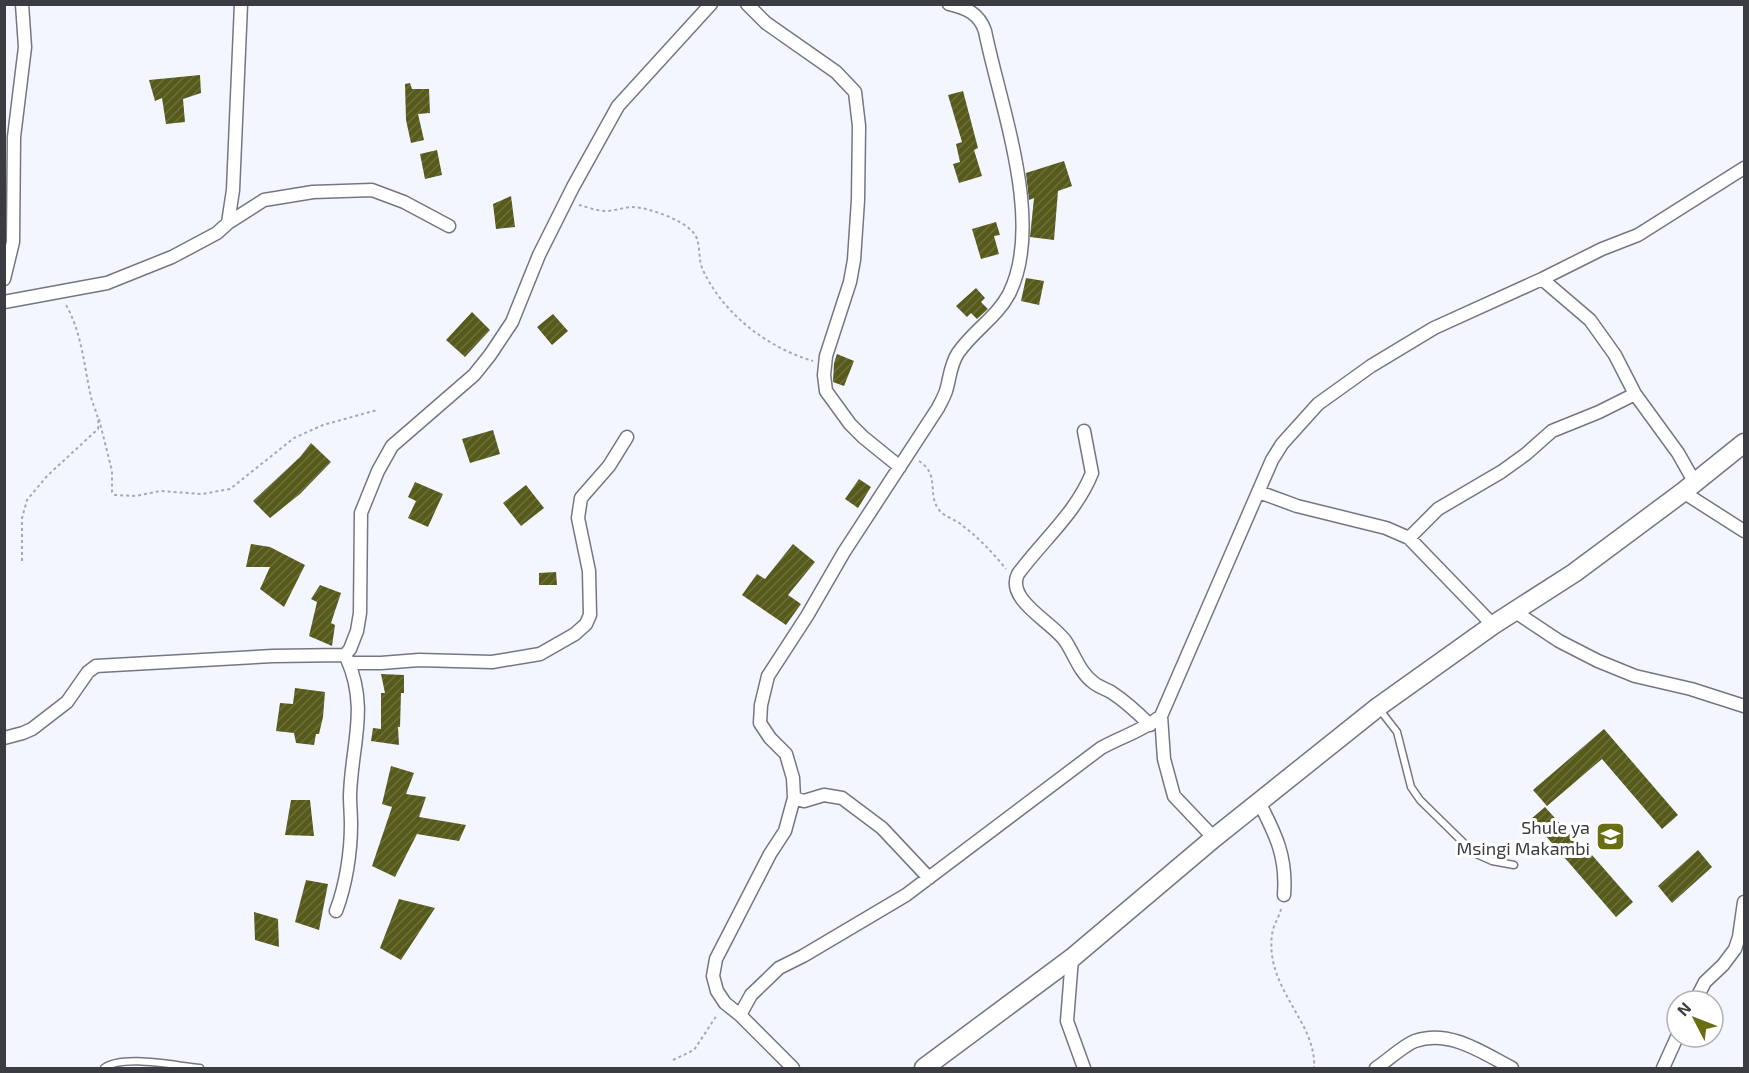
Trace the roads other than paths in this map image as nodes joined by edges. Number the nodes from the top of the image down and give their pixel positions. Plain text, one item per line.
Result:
1 (22, 4) edge
2 (241, 4) edge
3 (711, 4) edge
4 (747, 4) edge
5 (949, 4) edge
6 (1744, 168) edge
7 (228, 223) junction
8 (449, 226) dead end
9 (4, 279) edge
10 (1542, 279) junction
11 (4, 302) edge
12 (1635, 394) junction
13 (1084, 431) dead end
14 (627, 437) dead end
15 (1744, 443) edge
16 (904, 462) junction
17 (1689, 487) junction
18 (1259, 492) junction
19 (1744, 531) edge
20 (1409, 538) junction
21 (1514, 611) junction
22 (1493, 625) junction
23 (347, 659) junction
24 (1744, 706) edge
25 (1378, 707) junction
26 (1161, 716) junction
27 (1150, 725) junction
28 (4, 738) edge
29 (794, 798) junction
30 (1259, 802) junction
31 (1214, 838) junction
32 (1514, 865) dead end
33 (929, 878) junction
34 (1284, 895) road end
35 (1744, 902) edge
36 (336, 910) dead end
37 (1072, 958) junction
38 (1701, 989) edge
39 (740, 1015) junction
40 (1672, 1049) edge
41 (104, 1068) edge
42 (200, 1068) edge
43 (793, 1068) edge
44 (924, 1068) edge
45 (1084, 1068) edge
46 (1376, 1068) edge
47 (1509, 1068) edge
48 (1663, 1068) edge

1 - 9 street
2 - 7 street
3 - 23 street
4 - 16 street
5 - 16 street
6 - 10 street
7 - 8 street
7 - 11 street
10 - 12 street
10 - 18 street
12 - 17 street
12 - 20 street
13 - 27 street
14 - 23 street
15 - 17 street
16 - 29 street
17 - 19 street
17 - 21 street
18 - 20 street
18 - 26 street
20 - 22 street
21 - 22 street
21 - 24 street
22 - 25 street
23 - 28 street
23 - 36 street
25 - 30 street
25 - 32 lane
26 - 27 street
26 - 31 street
27 - 33 street
29 - 33 street
29 - 39 street
30 - 31 street
30 - 34 street
31 - 37 street
33 - 39 street
35 - 38 street
37 - 44 street
37 - 45 street
39 - 43 street
40 - 48 street
41 - 42 lane
46 - 47 street

